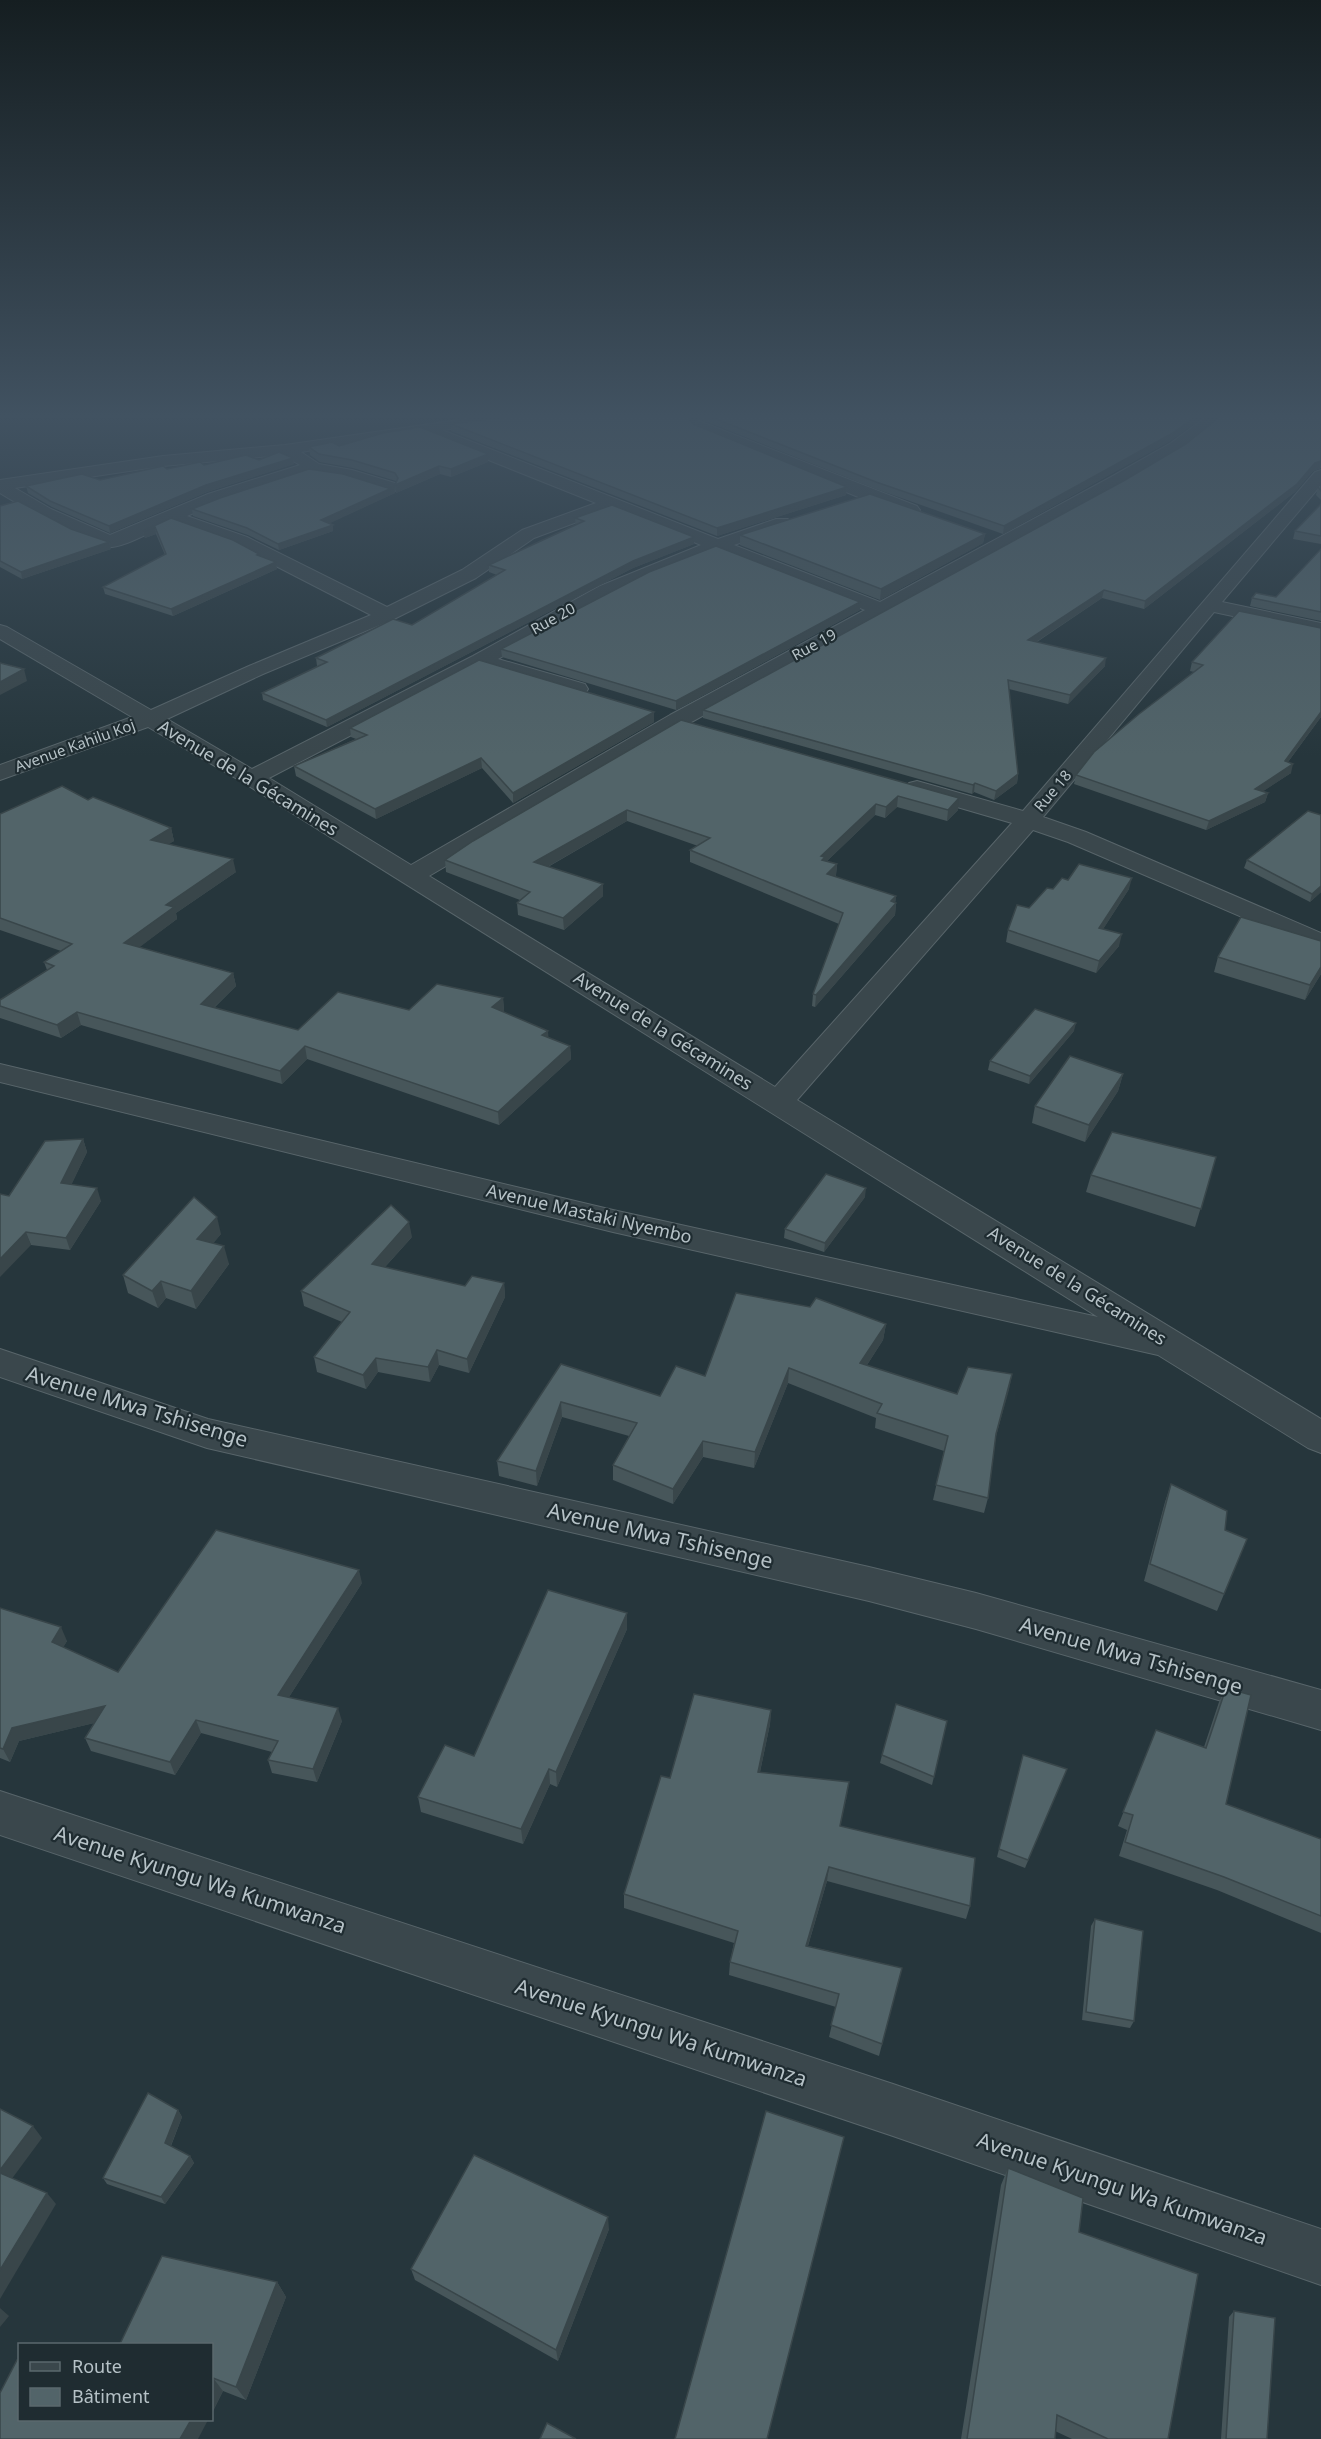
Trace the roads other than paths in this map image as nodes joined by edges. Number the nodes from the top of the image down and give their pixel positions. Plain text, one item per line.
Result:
1 (78, 529) edge
2 (144, 529) edge
3 (206, 529) edge
4 (542, 529) edge
5 (676, 529) edge
6 (764, 529) edge
7 (1027, 529) edge
8 (1274, 529) edge
9 (981, 534) edge
10 (1003, 542) junction
11 (717, 544) junction
12 (1209, 604) junction
13 (879, 609) junction
14 (387, 615) junction
15 (1321, 630) edge
16 (0, 631) edge
17 (480, 660) junction
18 (601, 697) edge
19 (645, 710) edge
20 (149, 719) junction
21 (678, 720) junction
22 (712, 730) edge
23 (0, 773) edge
24 (252, 778) junction
25 (893, 781) edge
26 (1028, 820) junction
27 (410, 876) junction
28 (1321, 943) edge
29 (0, 1073) edge
30 (778, 1102) junction
31 (1180, 1349) junction
32 (0, 1363) edge
33 (1321, 1438) edge
34 (1321, 1710) edge
35 (0, 1813) edge
36 (1321, 2257) edge

1 - 2 street
3 - 14 street
4 - 14 street, Avenue Kahilu Koj
5 - 11 street
6 - 11 street, Rue 20
7 - 10 street, Rue 19
8 - 12 street, Rue 18
9 - 10 street
10 - 13 street, Rue 19
11 - 13 street
11 - 17 street, Rue 20
12 - 15 street
12 - 26 street, Rue 18
13 - 21 street, Rue 19
14 - 20 street, Avenue Kahilu Koj
16 - 20 street, Avenue de la Gécamines
17 - 18 street
17 - 24 street, Rue 20
19 - 21 street
20 - 23 street, Avenue Kahilu Koj
20 - 24 street, Avenue de la Gécamines
21 - 22 street
21 - 27 street, Rue 19
24 - 27 street, Avenue de la Gécamines
25 - 26 street
26 - 28 street
26 - 30 street, Rue 18
27 - 30 street, Avenue de la Gécamines
29 - 31 street, Avenue Mastaki Nyembo
30 - 31 street, Avenue de la Gécamines
31 - 33 street, Avenue de la Gécamines
32 - 34 street, Avenue Mwa Tshisenge
35 - 36 street, Avenue Kyungu Wa Kumwanza

